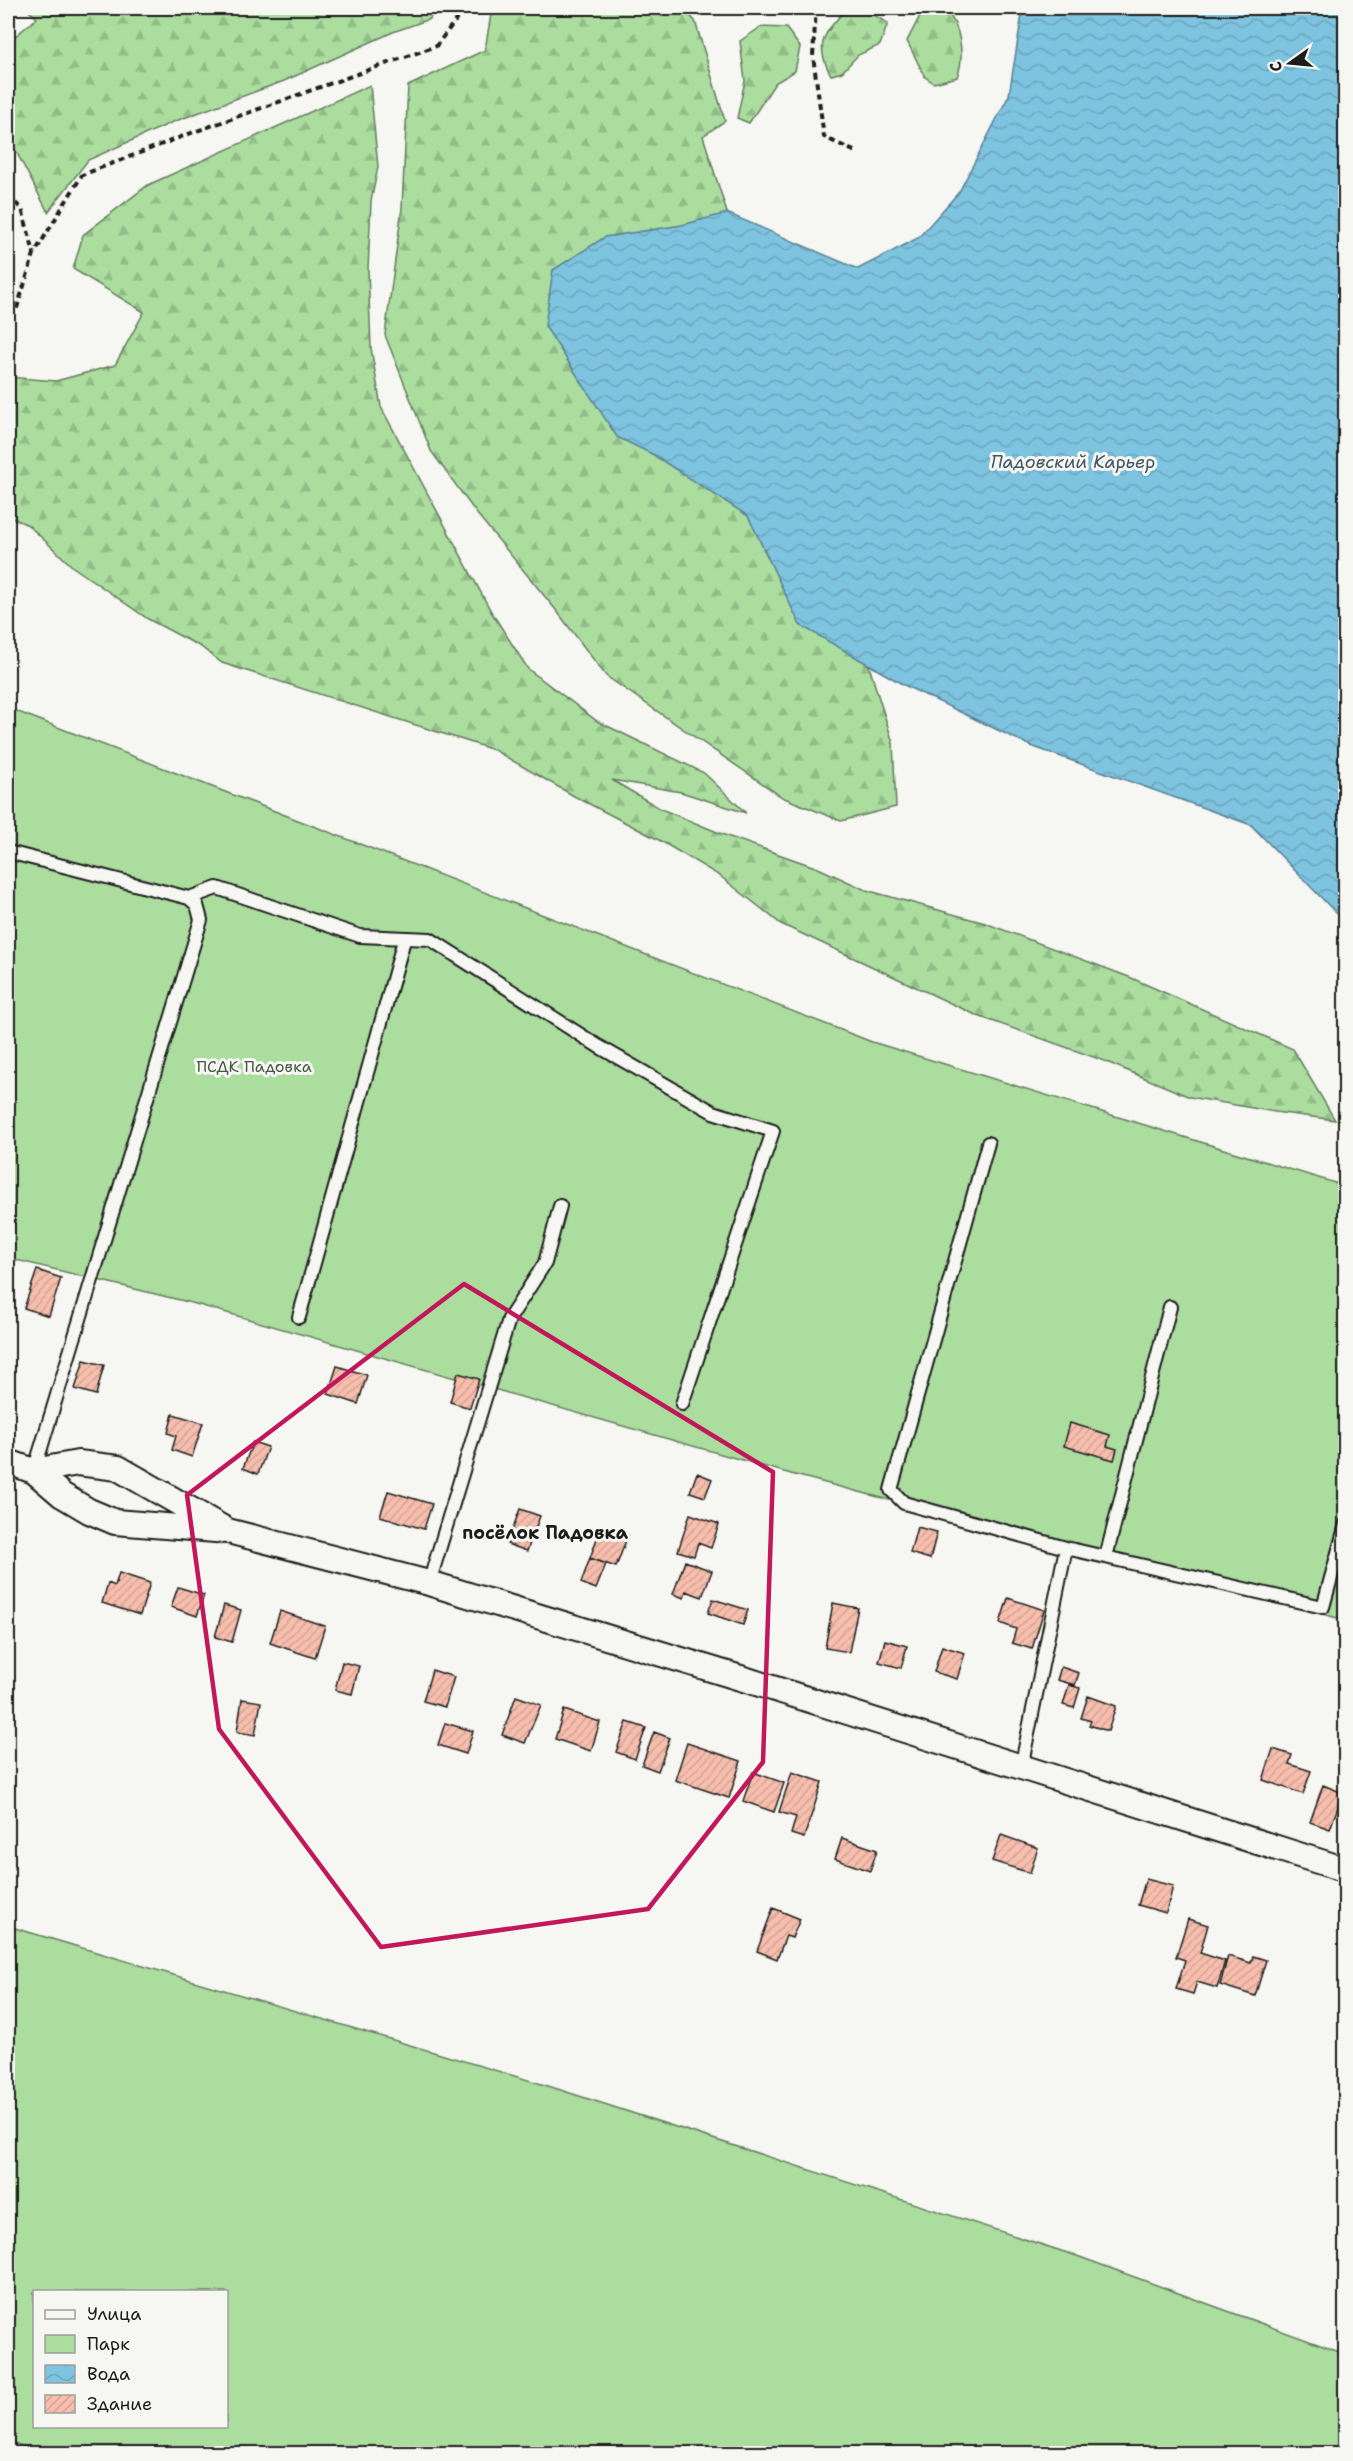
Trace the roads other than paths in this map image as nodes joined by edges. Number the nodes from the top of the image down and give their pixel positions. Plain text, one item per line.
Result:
1 (8, 852) edge
2 (189, 898) junction
3 (404, 939) junction
4 (988, 1143) dead end
5 (560, 1206) dead end
6 (1170, 1307) dead end
7 (298, 1317) dead end
8 (682, 1404) dead end
9 (8, 1462) edge
10 (34, 1471) junction
11 (1346, 1524) edge
12 (228, 1531) junction
13 (1066, 1548) junction
14 (1106, 1557) junction
15 (429, 1583) junction
16 (1021, 1768) junction
17 (1346, 1870) edge

1 - 2 lane
2 - 3 lane
2 - 10 lane
3 - 7 lane
3 - 8 lane
4 - 13 lane
5 - 15 lane
6 - 14 lane
9 - 10 street
10 - 12 street
10 - 12 street
11 - 14 lane
12 - 15 street
13 - 14 lane
13 - 16 lane
15 - 16 street
16 - 17 street

